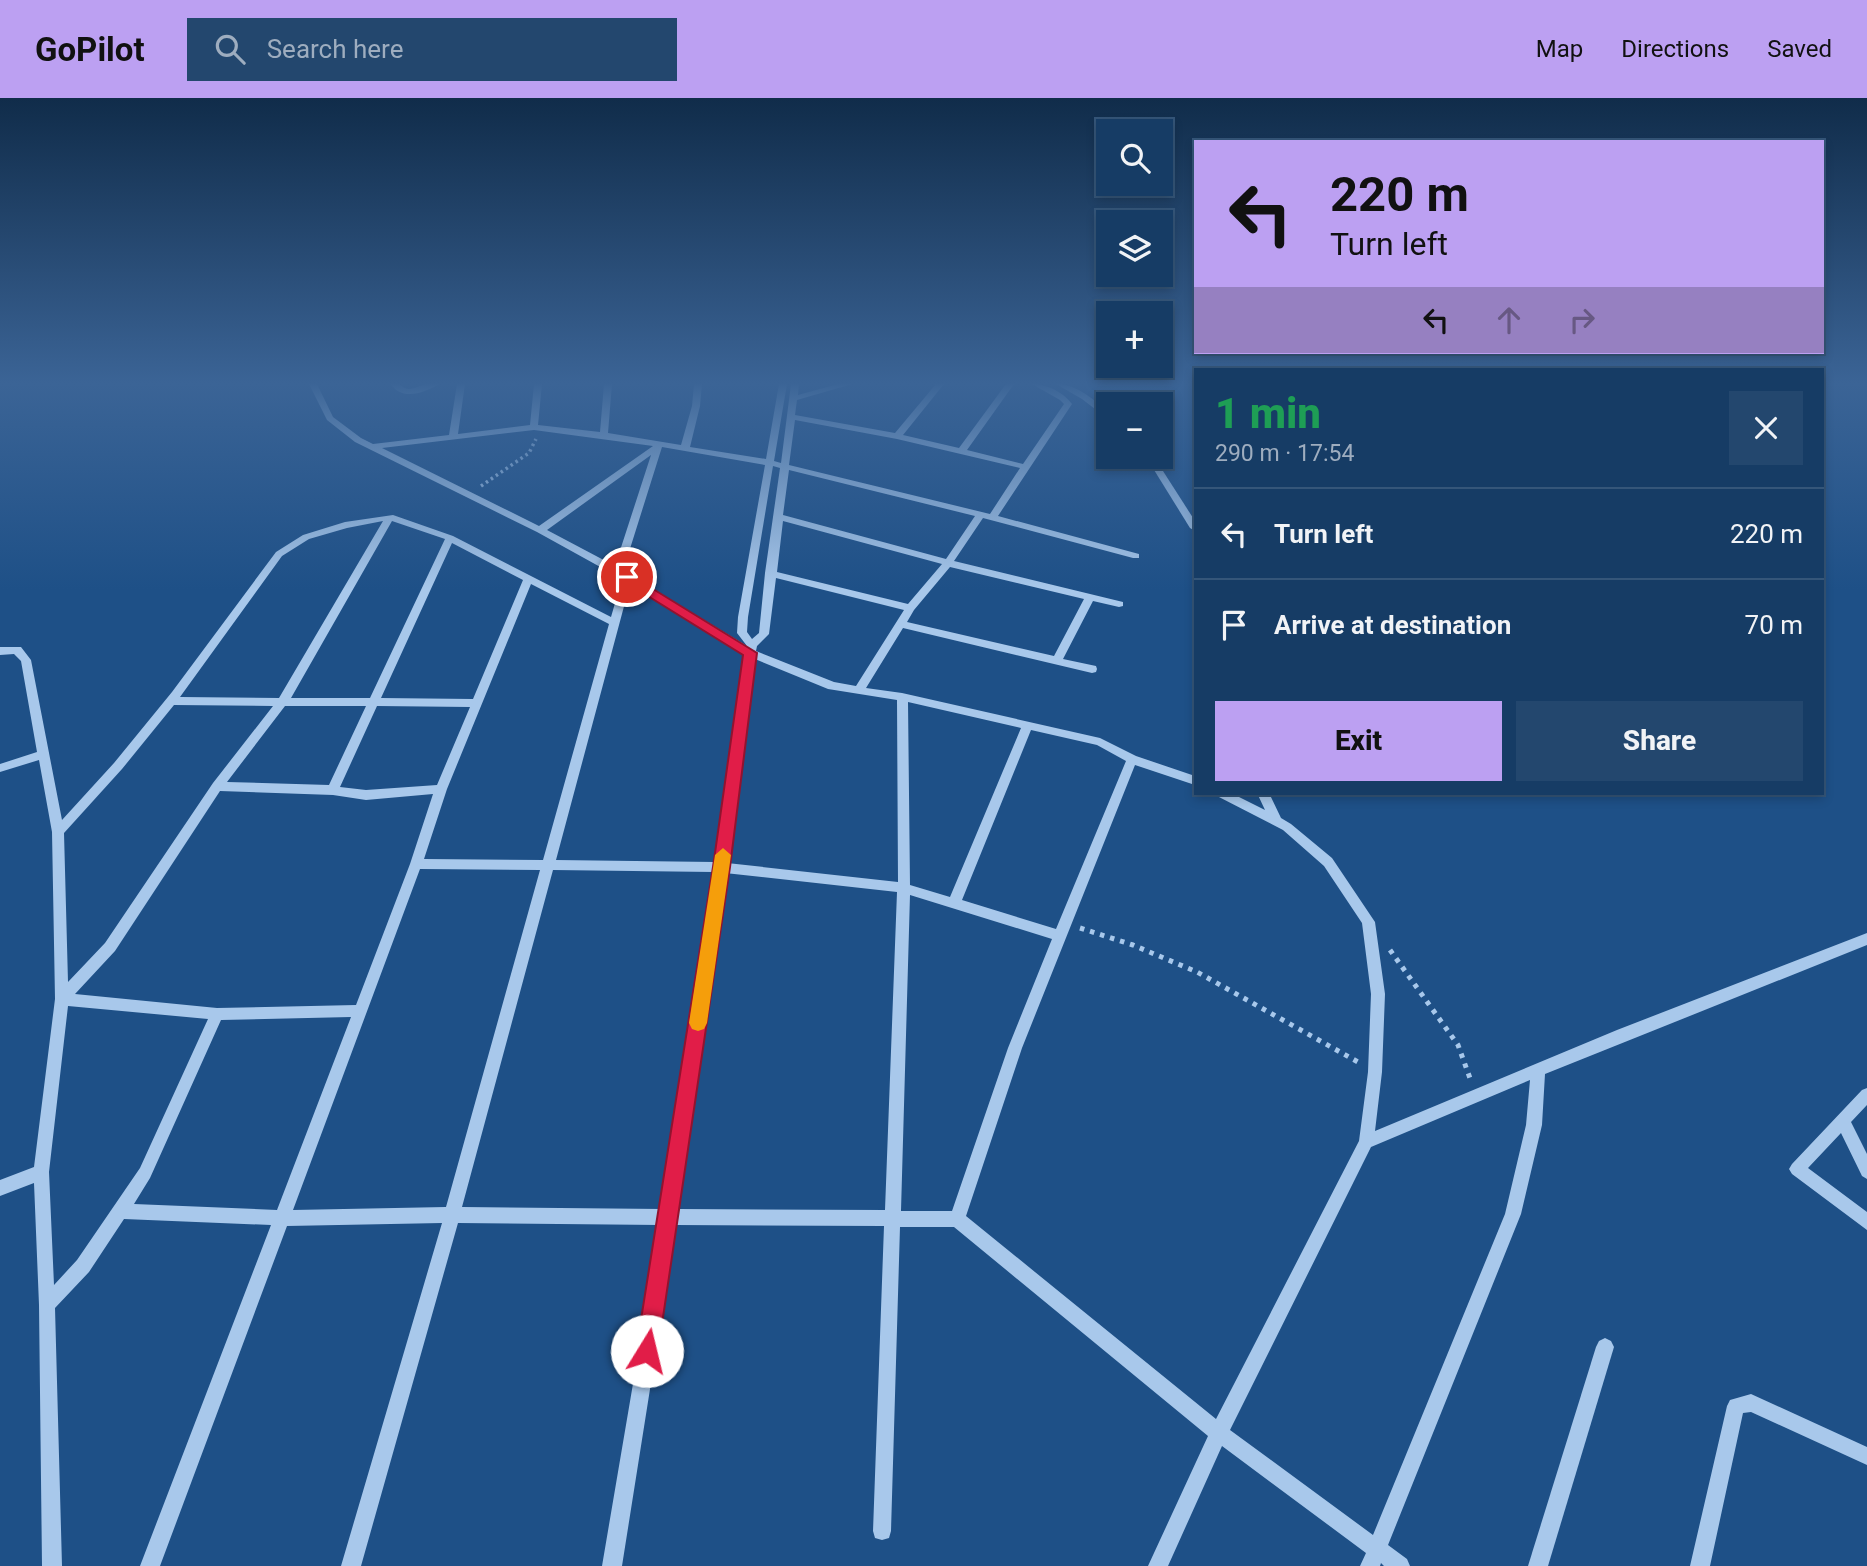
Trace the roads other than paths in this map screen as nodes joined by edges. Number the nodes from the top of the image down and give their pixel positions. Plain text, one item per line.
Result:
1 (383, 453) edge
2 (648, 453) edge
3 (657, 453) edge
4 (711, 453) edge
5 (773, 453) edge
6 (787, 453) edge
7 (963, 453) edge
8 (1035, 453) edge
9 (771, 463) junction
10 (785, 466) junction
11 (1025, 467) junction
12 (1158, 469) edge
13 (980, 515) junction
14 (390, 517) junction
15 (779, 517) junction
16 (992, 517) junction
17 (1194, 526) edge
18 (540, 530) junction
19 (450, 538) junction
20 (1136, 556) dead end
21 (948, 563) junction
22 (769, 573) junction
23 (622, 575) junction
24 (529, 578) junction
25 (1089, 599) junction
26 (1119, 604) dead end
27 (910, 608) junction
28 (612, 622) junction
29 (901, 624) junction
30 (752, 649) junction
31 (0, 651) edge
32 (1057, 660) junction
33 (1092, 669) dead end
34 (860, 689) junction
35 (902, 697) junction
36 (171, 701) junction
37 (283, 702) junction
38 (373, 703) junction
39 (477, 703) junction
40 (1027, 726) junction
41 (45, 754) junction
42 (1132, 759) junction
43 (0, 768) edge
44 (1194, 781) edge
45 (217, 786) junction
46 (441, 789) junction
47 (333, 790) junction
48 (1225, 795) edge
49 (1265, 795) edge
50 (1276, 821) junction
51 (58, 832) junction
52 (416, 864) junction
53 (548, 865) junction
54 (721, 867) junction
55 (904, 888) junction
56 (954, 903) junction
57 (1063, 929) junction
58 (1867, 939) edge
59 (62, 999) junction
60 (360, 1011) junction
61 (217, 1014) junction
62 (1538, 1071) junction
63 (1867, 1095) edge
64 (1843, 1121) junction
65 (1366, 1142) junction
66 (1867, 1171) edge
67 (41, 1172) junction
68 (0, 1188) edge
69 (122, 1211) junction
70 (452, 1215) junction
71 (669, 1217) junction
72 (282, 1218) junction
73 (892, 1219) junction
74 (957, 1219) junction
75 (1867, 1222) edge
76 (47, 1305) junction
77 (1605, 1347) dead end
78 (1219, 1433) junction
79 (1867, 1456) edge
80 (882, 1531) dead end
81 (1374, 1558) edge
82 (52, 1566) edge
83 (150, 1566) edge
84 (351, 1566) edge
85 (612, 1566) edge
86 (1158, 1566) edge
87 (1400, 1566) edge
88 (1538, 1566) edge
89 (1700, 1566) edge

1 - 18 street
2 - 18 street
3 - 23 street
4 - 9 street
5 - 9 street
6 - 10 street
7 - 11 street
8 - 11 street
9 - 10 street
9 - 30 street
10 - 13 street
10 - 15 street
11 - 16 street
12 - 17 street
13 - 16 street
13 - 21 street
14 - 19 street
14 - 36 street
14 - 37 street
15 - 21 street
15 - 22 street
16 - 20 street
18 - 23 street
19 - 24 street
19 - 38 street
21 - 25 street
21 - 27 street
22 - 27 street
22 - 30 street
23 - 28 street
23 - 30 street
24 - 28 street
24 - 39 street
25 - 26 street
25 - 32 street
27 - 29 street
28 - 53 street
29 - 32 street
29 - 34 street
30 - 34 street
30 - 54 street
31 - 41 street
32 - 33 street
34 - 35 street
35 - 40 street
35 - 55 street
36 - 37 street
36 - 51 street
37 - 38 street
37 - 45 street
38 - 39 street
38 - 47 street
39 - 46 street
40 - 42 street
40 - 56 street
41 - 43 street
41 - 51 street
42 - 44 street
42 - 57 street
45 - 47 street
45 - 59 street
46 - 47 street
46 - 52 street
48 - 50 street
49 - 50 street
50 - 65 street
51 - 59 street
52 - 53 street
52 - 60 street
53 - 54 street
53 - 70 street
54 - 55 street
54 - 71 street
55 - 56 street
55 - 73 street
56 - 57 street
57 - 74 street
58 - 62 street
59 - 61 street
59 - 67 street
60 - 61 street
60 - 72 street
61 - 69 street
62 - 65 street
62 - 81 street
63 - 64 street
64 - 66 street
64 - 75 street
65 - 78 street
67 - 68 street
67 - 76 street
69 - 72 street
69 - 76 street
70 - 71 street
70 - 72 street
70 - 84 street
71 - 73 street
71 - 85 street
72 - 83 street
73 - 74 street
73 - 80 street
74 - 78 street
76 - 82 street
77 - 88 street
78 - 81 street
78 - 86 street
79 - 89 street
81 - 87 street

